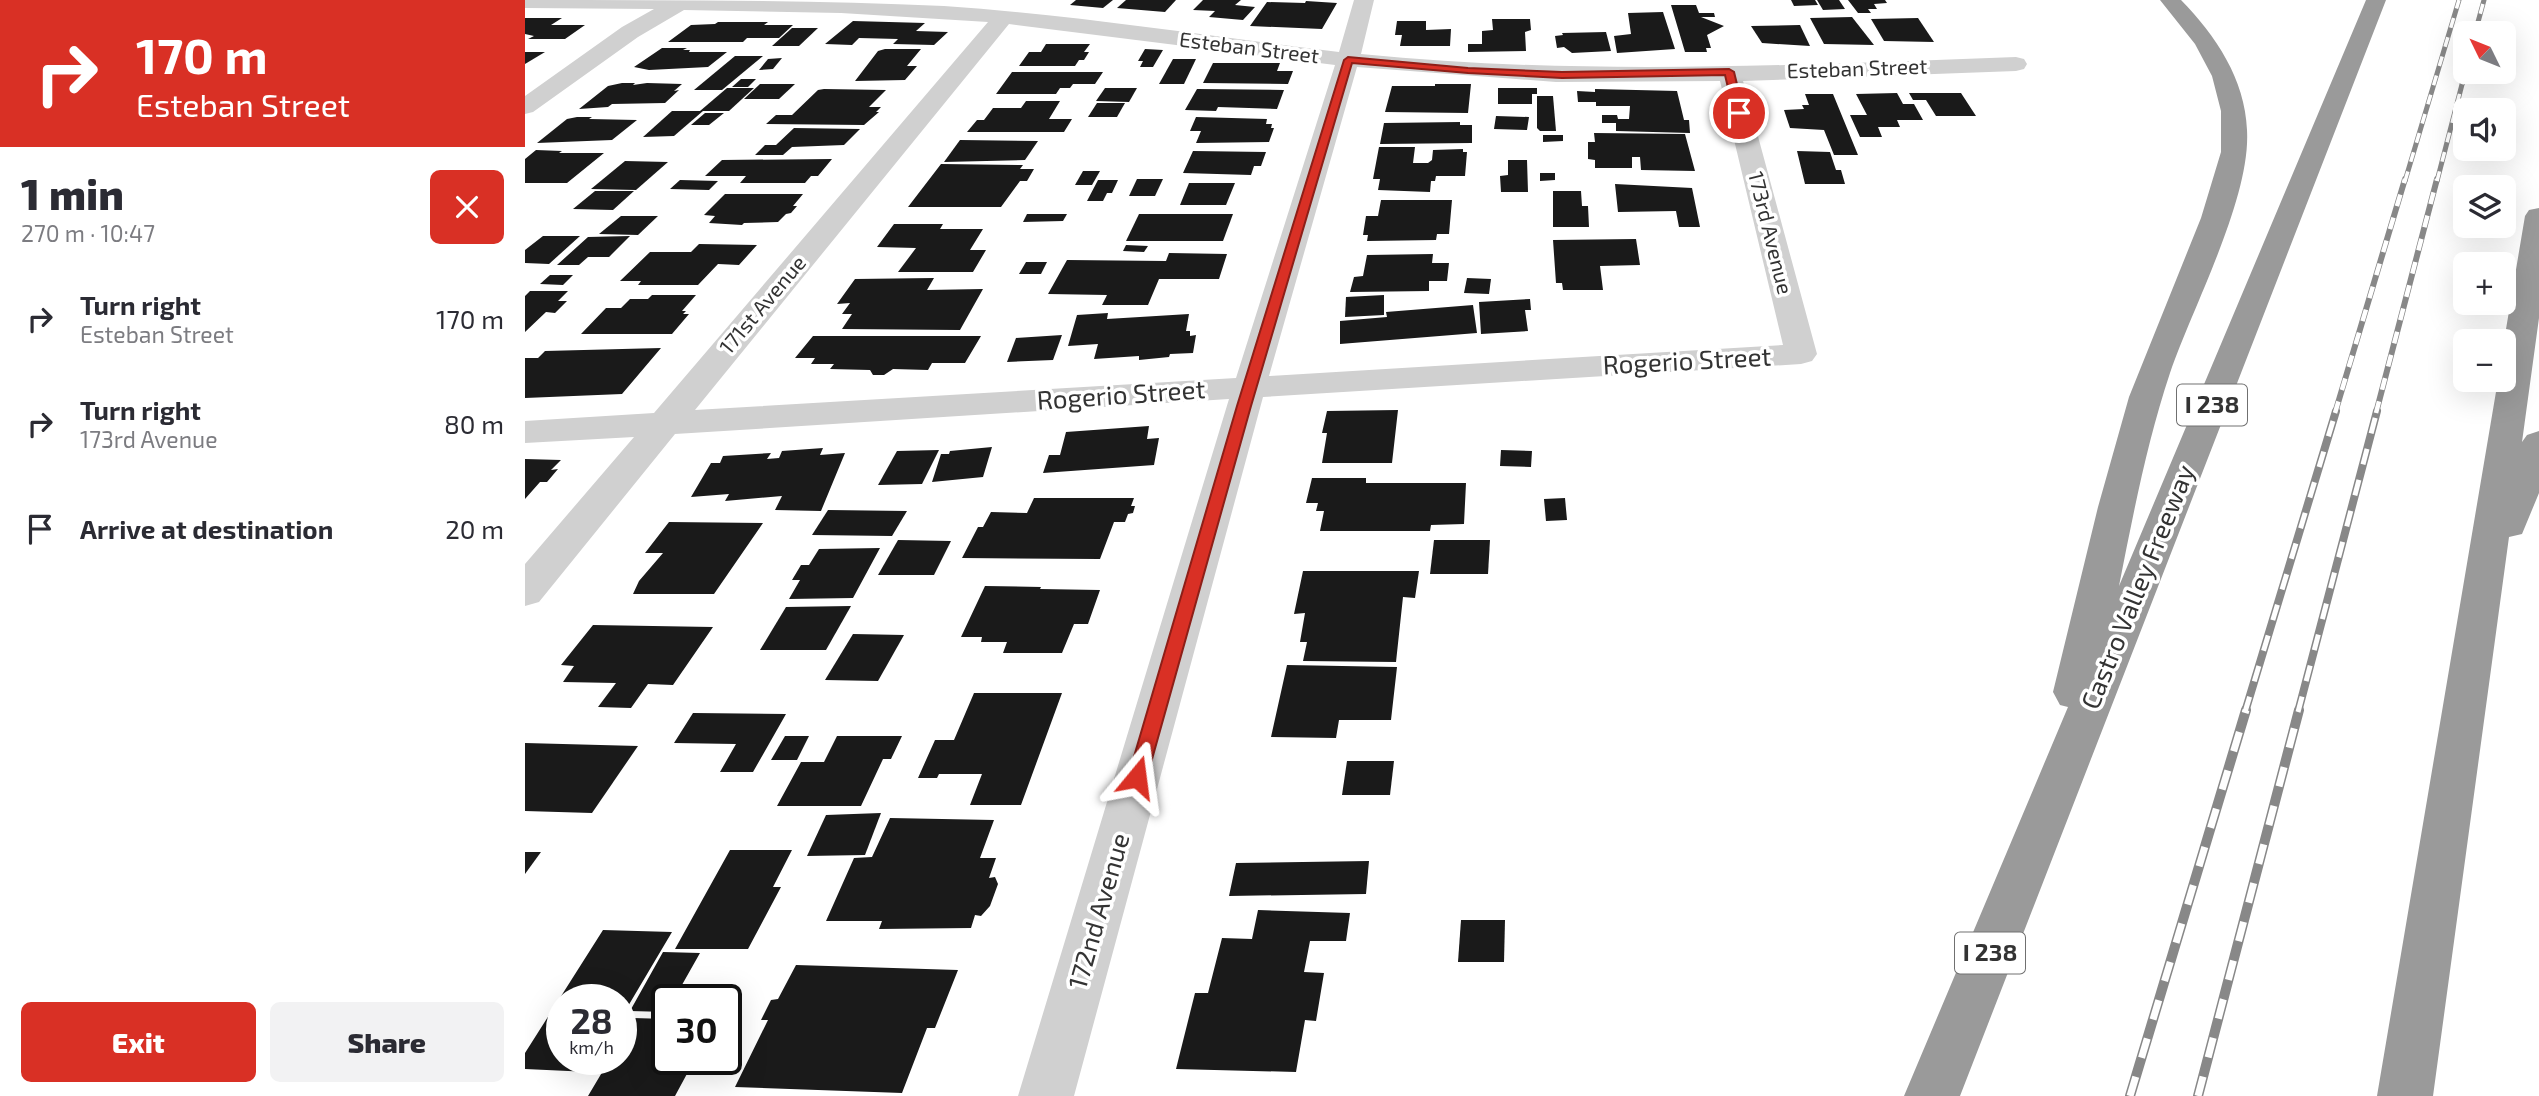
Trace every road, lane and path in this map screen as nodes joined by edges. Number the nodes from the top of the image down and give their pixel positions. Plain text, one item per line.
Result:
1 (1364, 0) edge
2 (2170, 0) edge
3 (2376, 0) edge
4 (525, 2) edge
5 (684, 2) edge
6 (1002, 19) junction
7 (1348, 60) junction
8 (2017, 64) dead end
9 (1729, 72) junction
10 (525, 107) edge
11 (2539, 216) edge
12 (1801, 354) joint
13 (1249, 388) junction
14 (664, 423) junction
15 (525, 432) edge
16 (2539, 443) edge
17 (525, 591) edge
18 (2480, 602) junction
19 (2048, 810) junction
20 (1046, 1096) edge
21 (1932, 1096) edge
22 (2405, 1096) edge

1 - 7 street, 172nd Avenue
2 - 19 highway
3 - 19 highway, Castro Valley Freeway / I 238
4 - 5 street, Esteban Street
5 - 6 street, Esteban Street
5 - 10 street
6 - 7 street, Esteban Street
6 - 14 street, 171st Avenue
7 - 9 street, Esteban Street
7 - 13 street, 172nd Avenue
8 - 9 street, Esteban Street
9 - 12 street, 173rd Avenue
11 - 18 highway
12 - 13 street, Rogerio Street
13 - 14 street, Rogerio Street
13 - 20 street, 172nd Avenue
14 - 15 street, Rogerio Street
14 - 17 street, 171st Avenue
16 - 18 highway
18 - 22 highway
19 - 21 highway, Castro Valley Freeway / I 238

